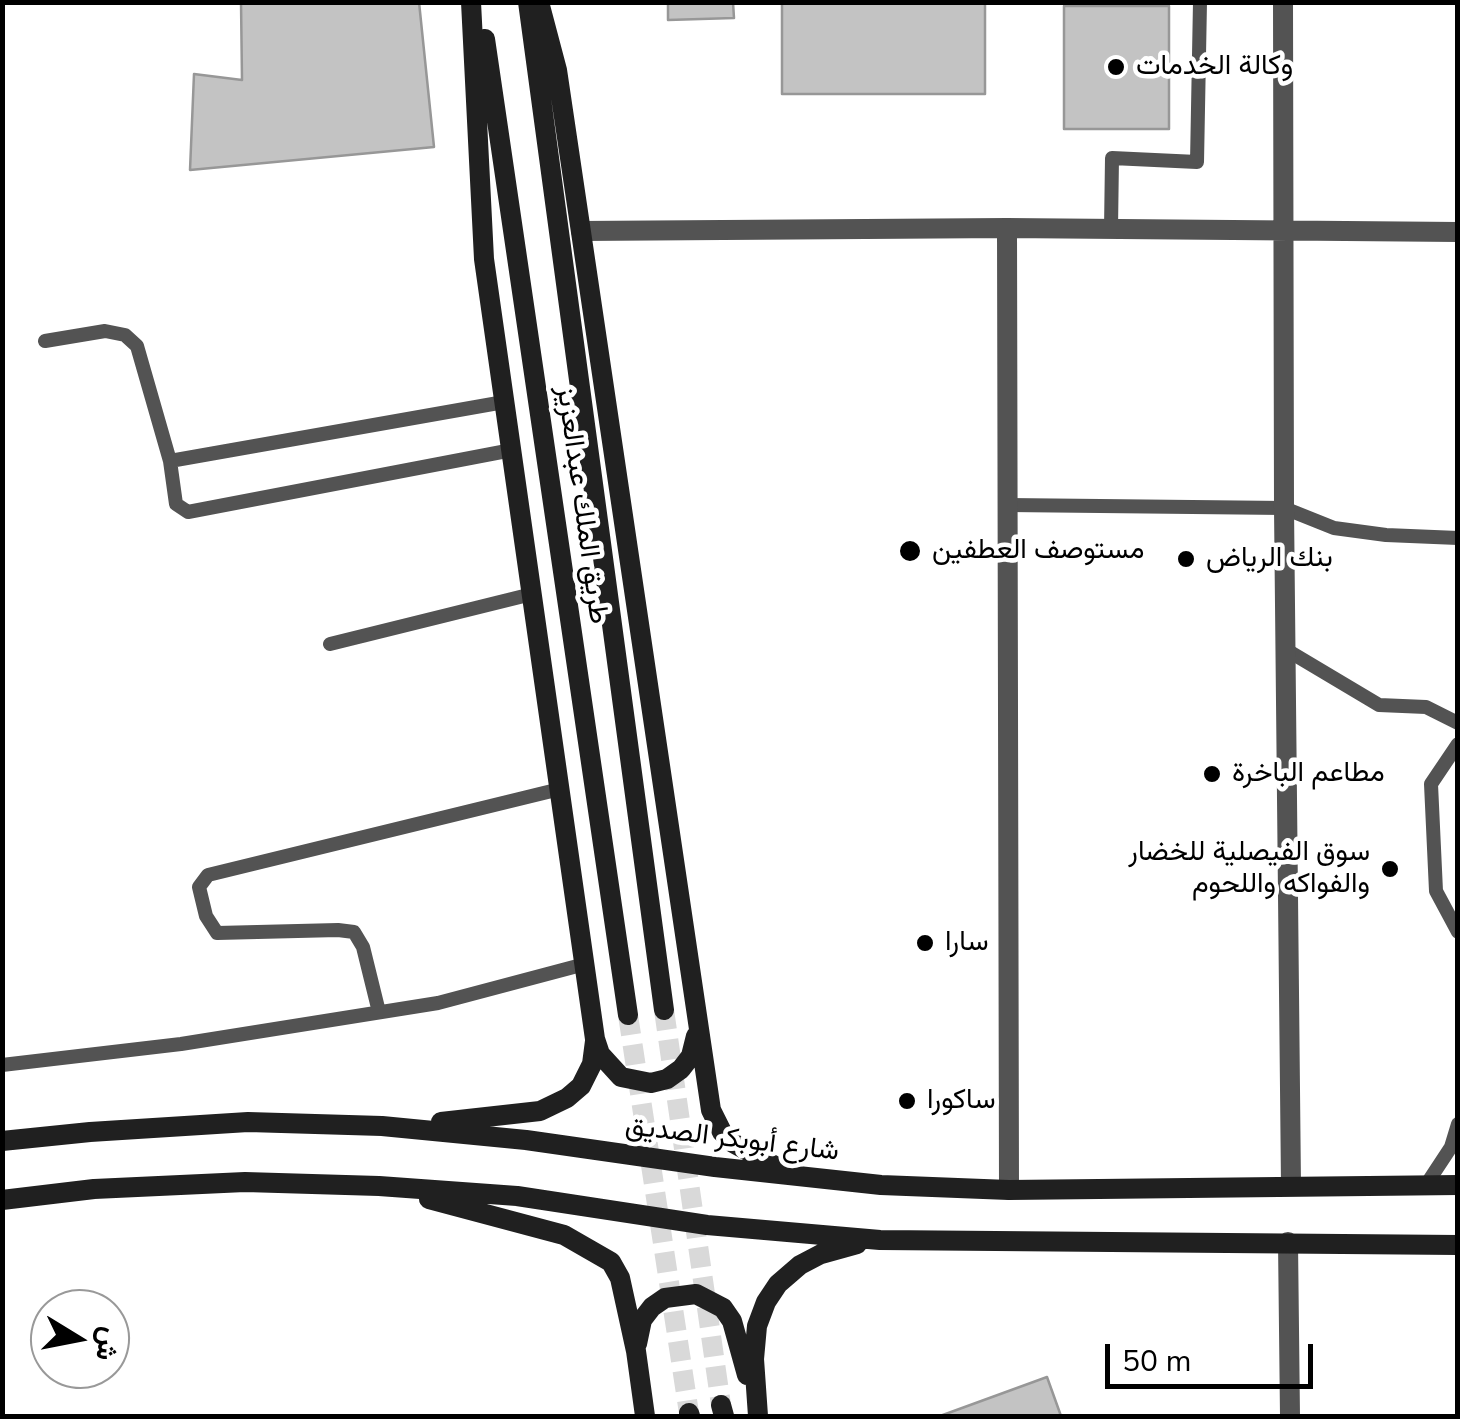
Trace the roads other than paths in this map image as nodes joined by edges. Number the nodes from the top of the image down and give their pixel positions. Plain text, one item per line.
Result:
1 (471, 2) edge
2 (479, 2) edge
3 (528, 2) edge
4 (539, 2) edge
5 (1200, 2) edge
6 (1283, 2) edge
7 (1006, 228) junction
8 (1110, 229) junction
9 (1282, 230) junction
10 (581, 231) junction
11 (1458, 232) edge
12 (45, 341) dead end
13 (504, 402) junction
14 (512, 450) junction
15 (170, 461) junction
16 (1008, 505) junction
17 (1284, 508) junction
18 (1458, 538) edge
19 (532, 594) junction
20 (330, 644) dead end
21 (1285, 650) junction
22 (1458, 723) edge
23 (1458, 744) edge
24 (560, 790) junction
25 (1458, 932) edge
26 (585, 964) junction
27 (664, 1010) tunnel mouth
28 (379, 1012) junction
29 (628, 1015) tunnel mouth
30 (696, 1023) junction
31 (595, 1038) junction
32 (2, 1065) edge
33 (1458, 1124) edge
34 (382, 1126) junction
35 (2, 1141) edge
36 (797, 1176) junction
37 (1291, 1185) junction
38 (1426, 1185) junction
39 (1458, 1185) edge
40 (379, 1186) junction
41 (1010, 1190) junction
42 (2, 1200) edge
43 (880, 1240) junction
44 (1288, 1242) junction
45 (1458, 1244) edge
46 (636, 1351) junction
47 (644, 1416) edge
48 (758, 1416) edge
49 (1290, 1416) edge

1 - 13 main road
2 - 29 main road, طريق الملك عبدالعزيز
3 - 27 main road, طريق الملك عبدالعزيز
4 - 10 main road
5 - 8 lane
6 - 9 street
7 - 8 street
7 - 10 street
7 - 16 street
8 - 9 street
9 - 11 street
9 - 17 street
10 - 30 main road
12 - 15 lane
13 - 14 main road
13 - 15 lane
14 - 15 lane
14 - 19 main road
16 - 17 lane
16 - 41 street
17 - 18 lane
17 - 21 street
19 - 20 lane
19 - 24 main road
21 - 22 lane
21 - 37 street
23 - 25 lane
24 - 26 main road
24 - 28 lane
26 - 28 lane
26 - 31 main road
28 - 32 lane
30 - 31 main road
30 - 36 main road
31 - 34 main road
33 - 38 lane
34 - 35 main road, شارع أبوبكر الصديق
34 - 36 main road, شارع أبوبكر الصديق
36 - 41 main road, شارع أبوبكر الصديق
37 - 38 main road, شارع أبوبكر الصديق
37 - 41 main road, شارع أبوبكر الصديق
38 - 39 main road, شارع أبوبكر الصديق
40 - 42 main road
40 - 43 main road
40 - 46 main road
43 - 44 main road
43 - 48 main road
44 - 45 main road
44 - 49 street
46 - 47 main road
46 - 48 main road

